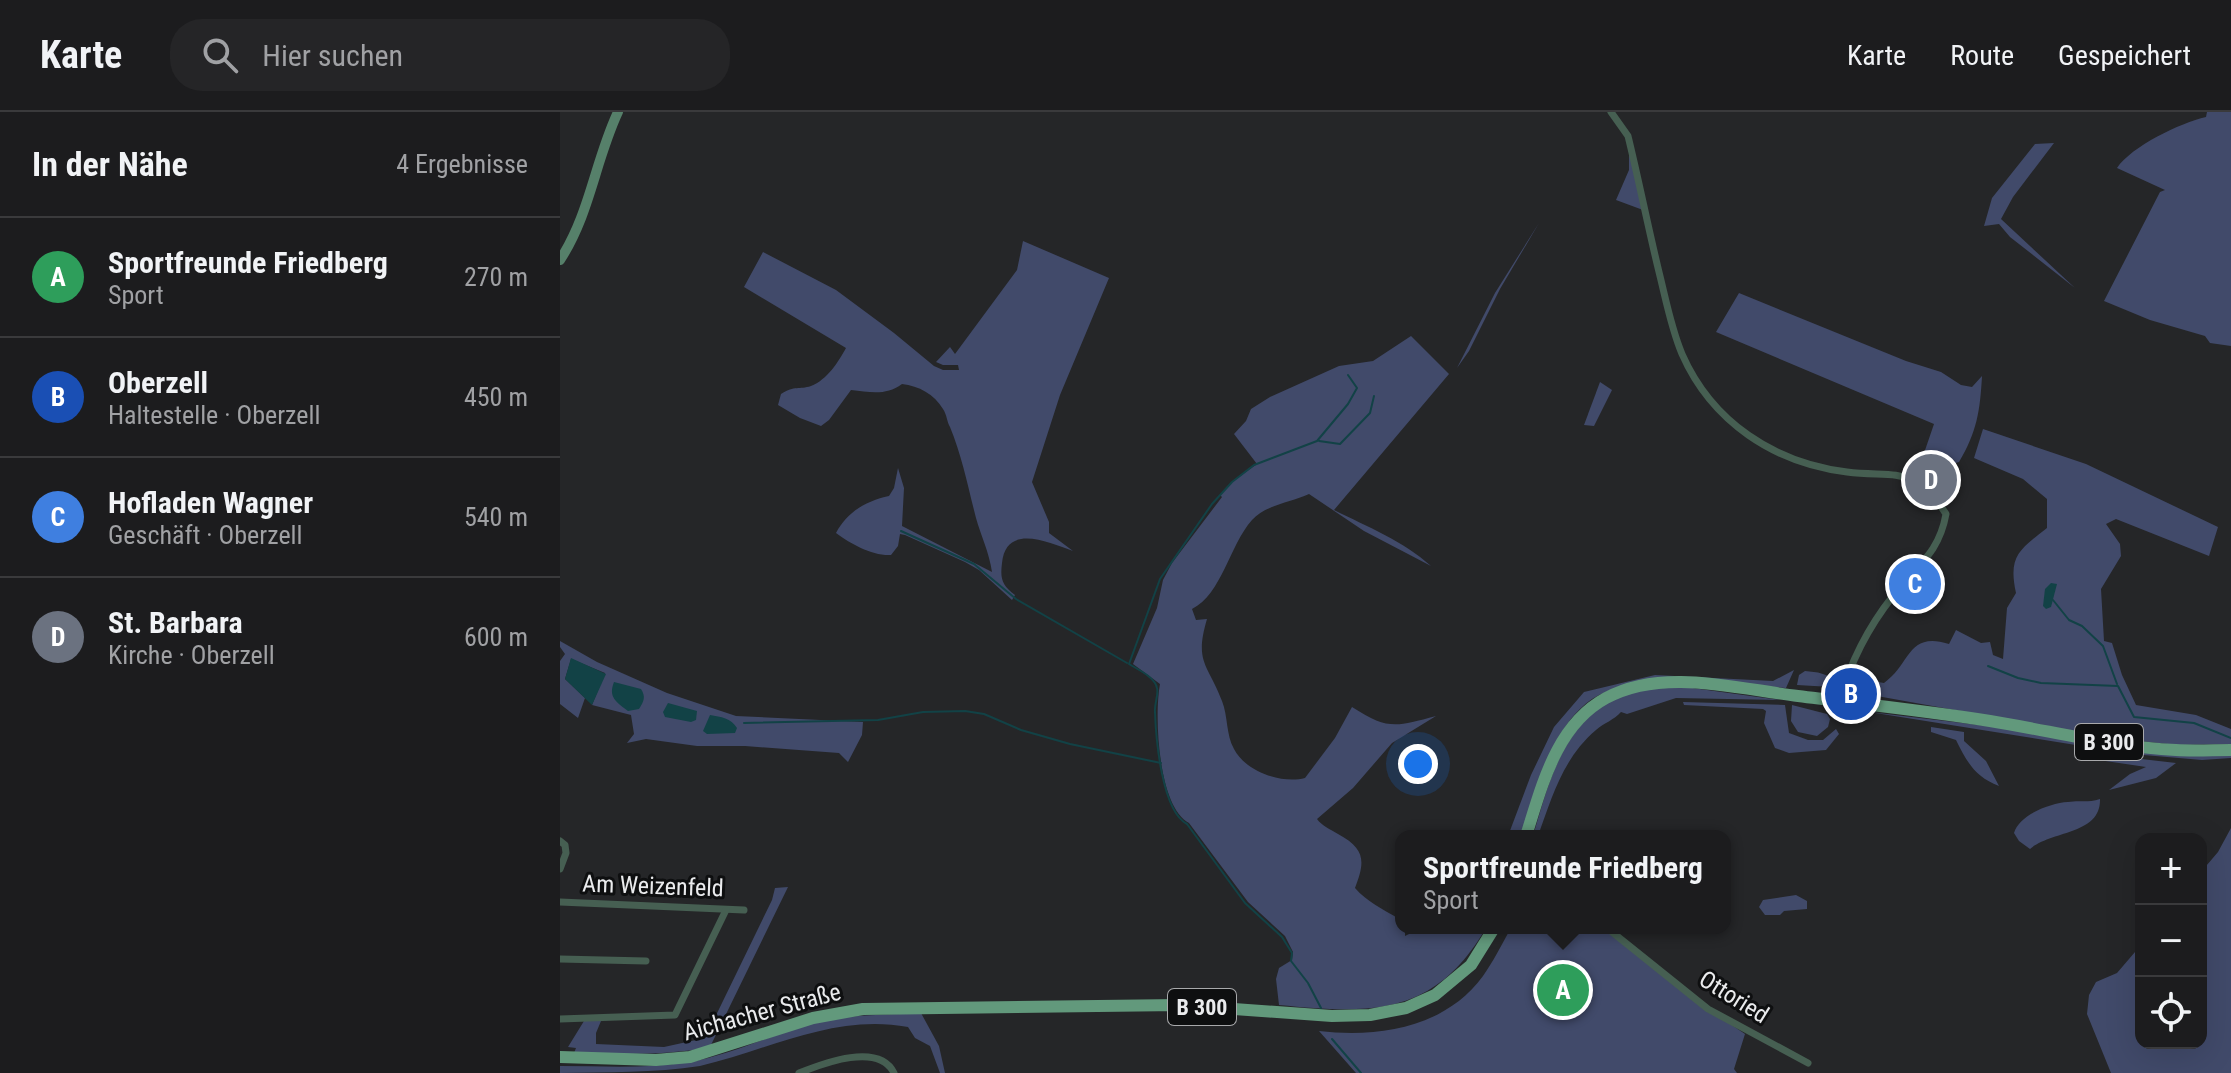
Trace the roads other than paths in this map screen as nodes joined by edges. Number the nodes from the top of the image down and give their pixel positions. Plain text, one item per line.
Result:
1 (618, 112) edge
2 (1611, 112) edge
3 (560, 260) edge
4 (1840, 701) junction
5 (2231, 750) edge
6 (1528, 830) edge
7 (560, 841) edge
8 (560, 869) edge
9 (560, 902) edge
10 (726, 910) junction
11 (744, 910) dead end
12 (1490, 934) edge
13 (1614, 934) edge
14 (560, 959) edge
15 (646, 961) dead end
16 (560, 1019) edge
17 (560, 1057) edge
18 (1808, 1063) dead end
19 (799, 1073) edge
20 (894, 1073) edge

1 - 3 main road
2 - 4 street
4 - 5 main road, B 300
4 - 6 main road, B 300
7 - 8 street
9 - 10 street, Am Weizenfeld
10 - 11 street, Am Weizenfeld
10 - 16 street
12 - 17 main road, Aichacher Straße / B 300
13 - 18 street, Ottoried
14 - 15 street
19 - 20 street

